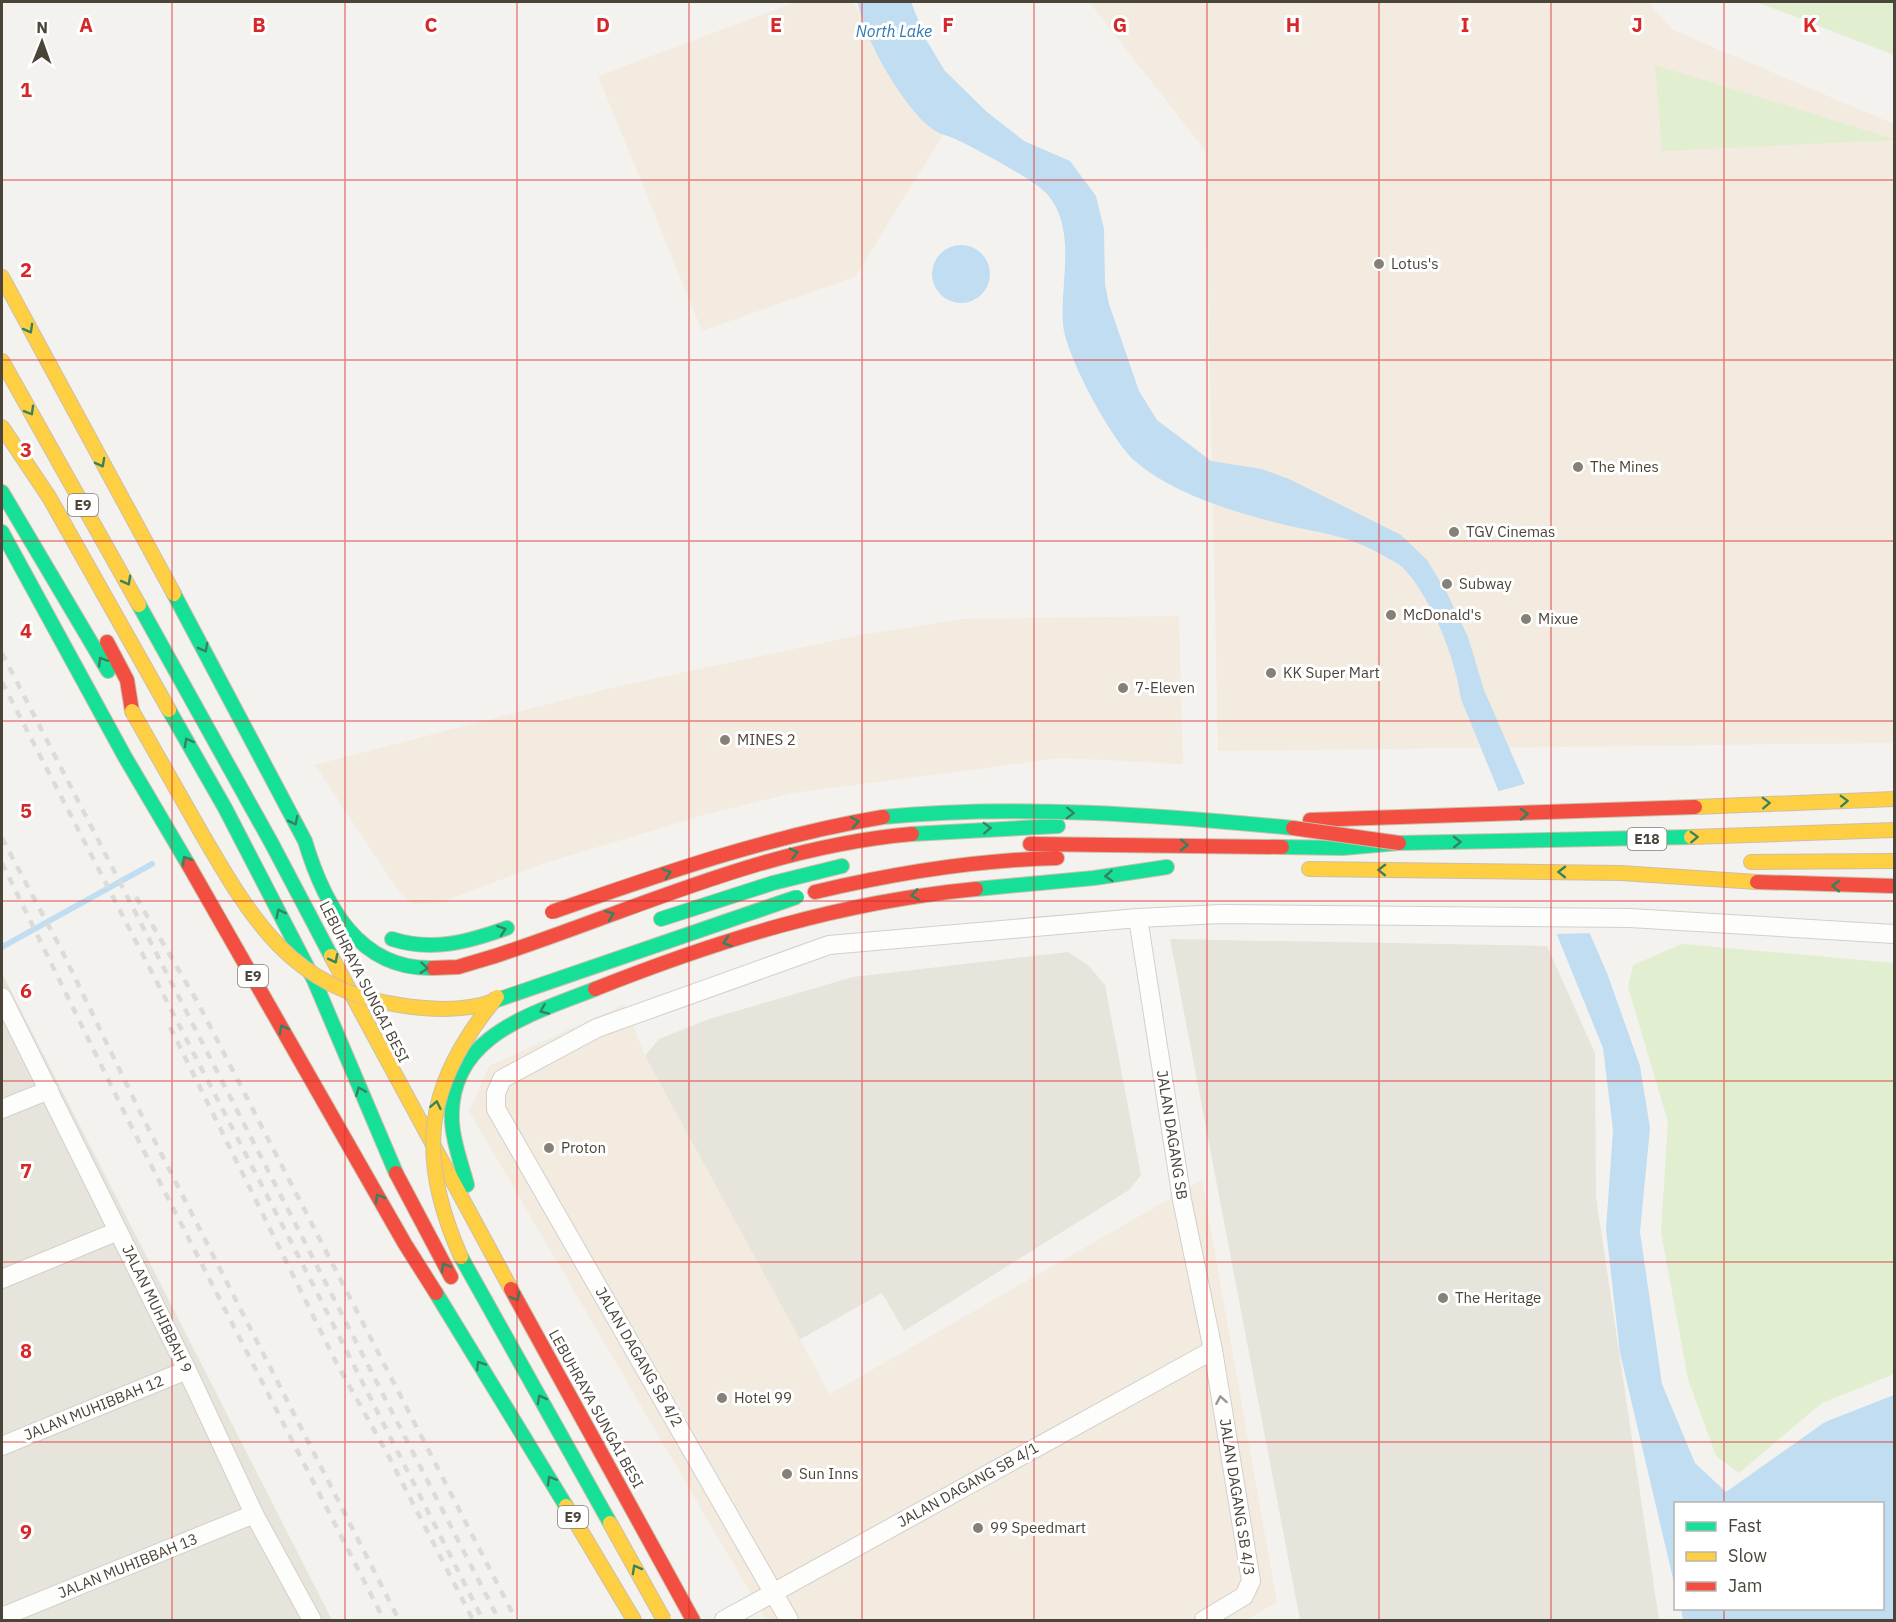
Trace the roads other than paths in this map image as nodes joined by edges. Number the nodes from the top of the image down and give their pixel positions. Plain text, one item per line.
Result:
1 (2, 277) edge
2 (2, 361) edge
3 (2, 427) edge
4 (23, 462) junction
5 (2, 492) edge
6 (120, 499) junction
7 (37, 506) dead end
8 (2, 532) edge
9 (127, 538) dead end
10 (154, 602) dead end
11 (99, 628) dead end
12 (165, 649) junction
13 (132, 711) junction
14 (1894, 799) edge
15 (1894, 830) edge
16 (304, 841) junction
17 (1398, 843) junction
18 (1020, 844) dead end
19 (1894, 861) edge
20 (1737, 863) dead end
21 (853, 864) dead end
22 (1698, 864) dead end
23 (1296, 869) dead end
24 (1621, 873) junction
25 (1894, 886) edge
26 (341, 891) dead end
27 (542, 916) dead end
28 (1138, 918) junction
29 (520, 923) dead end
30 (647, 924) dead end
31 (382, 934) dead end
32 (1894, 934) edge
33 (526, 975) dead end
34 (2, 997) edge
35 (49, 1090) junction
36 (2, 1109) edge
37 (118, 1231) junction
38 (483, 1238) junction
39 (2, 1279) edge
40 (456, 1286) dead end
41 (1213, 1350) junction
42 (500, 1369) dead end
43 (187, 1370) junction
44 (512, 1414) junction
45 (2, 1446) edge
46 (254, 1514) junction
47 (773, 1593) junction
48 (2, 1617) edge
49 (312, 1620) edge
50 (634, 1620) edge
51 (664, 1620) edge
52 (693, 1620) edge
53 (724, 1620) edge
54 (789, 1620) edge
55 (1204, 1620) edge

1 -> 6 highway
2 -> 12 highway, LEBUHRAYA SUNGAI BESI / E9
3 - 4 highway
4 - 7 highway
40 -> 4 highway
13 -> 5 highway
6 - 9 highway
6 -> 16 highway
44 -> 8 highway, E9
10 - 12 highway
11 - 13 highway
12 -> 38 highway, LEBUHRAYA SUNGAI BESI / E9
13 -> 38 highway, bridge
16 -> 14 highway
17 -> 15 highway, E18
16 - 26 highway
18 -> 17 highway, bridge
27 -> 17 highway, bridge
19 - 20 highway
21 - 30 highway
22 - 24 highway
24 -> 23 highway
25 -> 24 highway
28 - 32 street
28 - 41 street, JALAN DAGANG SB
28 - 47 street, JALAN DAGANG SB 4/2
31 -> 29 highway
51 -> 33 highway, bridge
34 - 35 street, JALAN MUHIBBAH 9
35 - 36 street
35 - 37 street, JALAN MUHIBBAH 9
37 - 39 street
37 - 43 street, JALAN MUHIBBAH 9
38 -> 52 highway, LEBUHRAYA SUNGAI BESI / E9
41 - 47 street, JALAN DAGANG SB 4/1
55 -> 41 street, JALAN DAGANG SB 4/3
42 - 44 highway
43 - 45 street, JALAN MUHIBBAH 12
43 - 46 street, JALAN MUHIBBAH 9
50 -> 44 highway, E9
46 - 48 street, JALAN MUHIBBAH 13
46 - 49 street, JALAN MUHIBBAH 9
47 - 53 street, JALAN DAGANG SB 4/1
47 - 54 street, JALAN DAGANG SB 4/2

